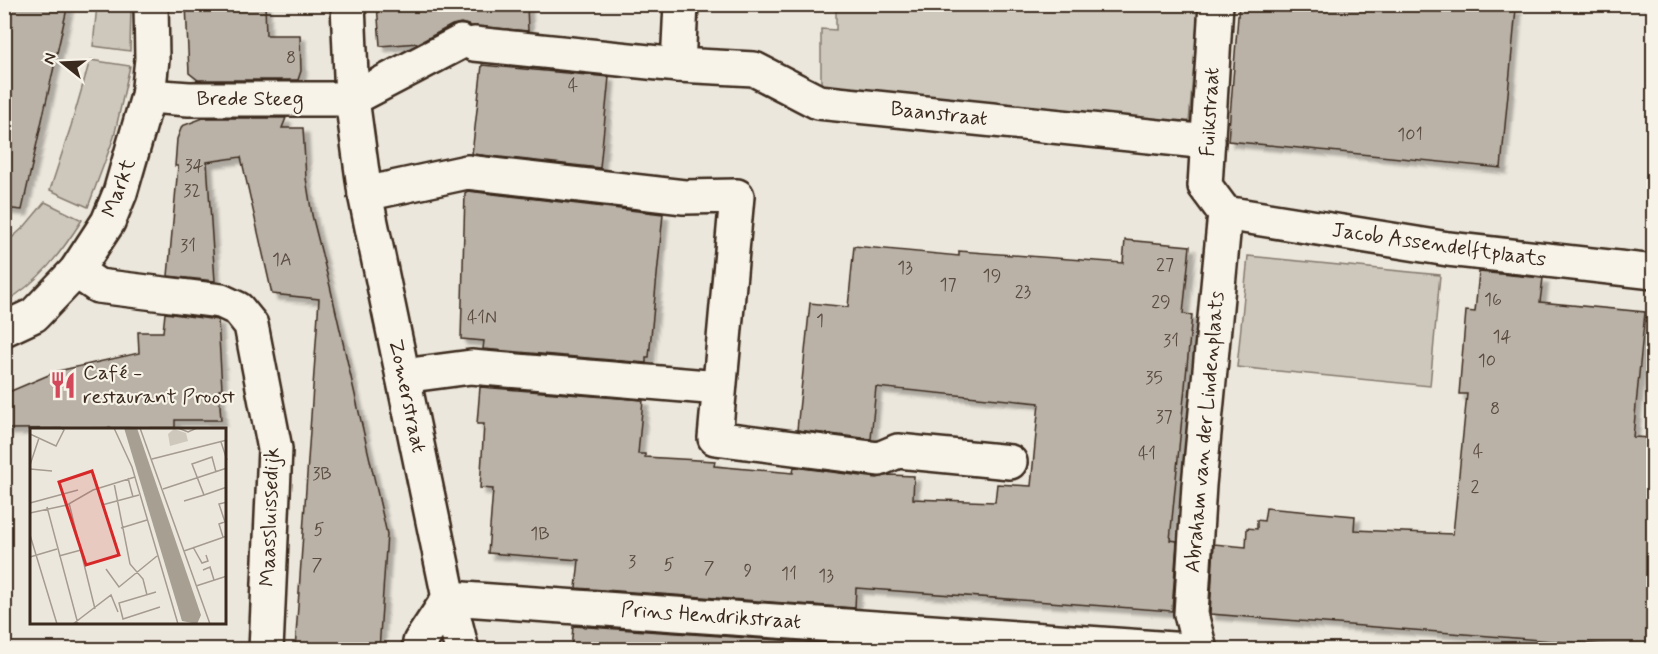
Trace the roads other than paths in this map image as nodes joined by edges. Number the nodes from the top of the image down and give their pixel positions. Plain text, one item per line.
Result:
1 (151, 4) edge
2 (348, 4) edge
3 (1216, 4) edge
4 (681, 8) edge
5 (678, 65) junction
6 (148, 96) junction
7 (352, 99) junction
8 (1208, 142) junction
9 (365, 194) junction
10 (1225, 213) junction
11 (76, 271) junction
12 (1653, 272) edge
13 (4, 329) edge
14 (403, 376) junction
15 (719, 388) junction
16 (1010, 462) dead end
17 (449, 598) junction
18 (266, 650) edge
19 (419, 650) edge
20 (462, 650) edge
21 (1188, 650) edge
22 (1200, 650) edge

1 - 6 street, Markt
2 - 7 street, Zomerstraat
3 - 8 street, Fuikstraat
4 - 5 street
5 - 7 street, Baanstraat
5 - 8 street, Baanstraat
6 - 7 street, Brede Steeg
6 - 11 street, Markt
7 - 9 street, Zomerstraat
8 - 10 street, Fuikstraat
9 - 14 street, Zomerstraat
9 - 15 street
10 - 12 street, Jacob Assendelftplaats
10 - 22 street, Abraham van der Lindenplaats
11 - 13 street, Markt
11 - 18 street, Maassluissedijk
14 - 15 street
14 - 17 street, Zomerstraat
15 - 16 street
17 - 19 street
17 - 20 street, Zomerstraat
17 - 21 street, Prins Hendrikstraat

